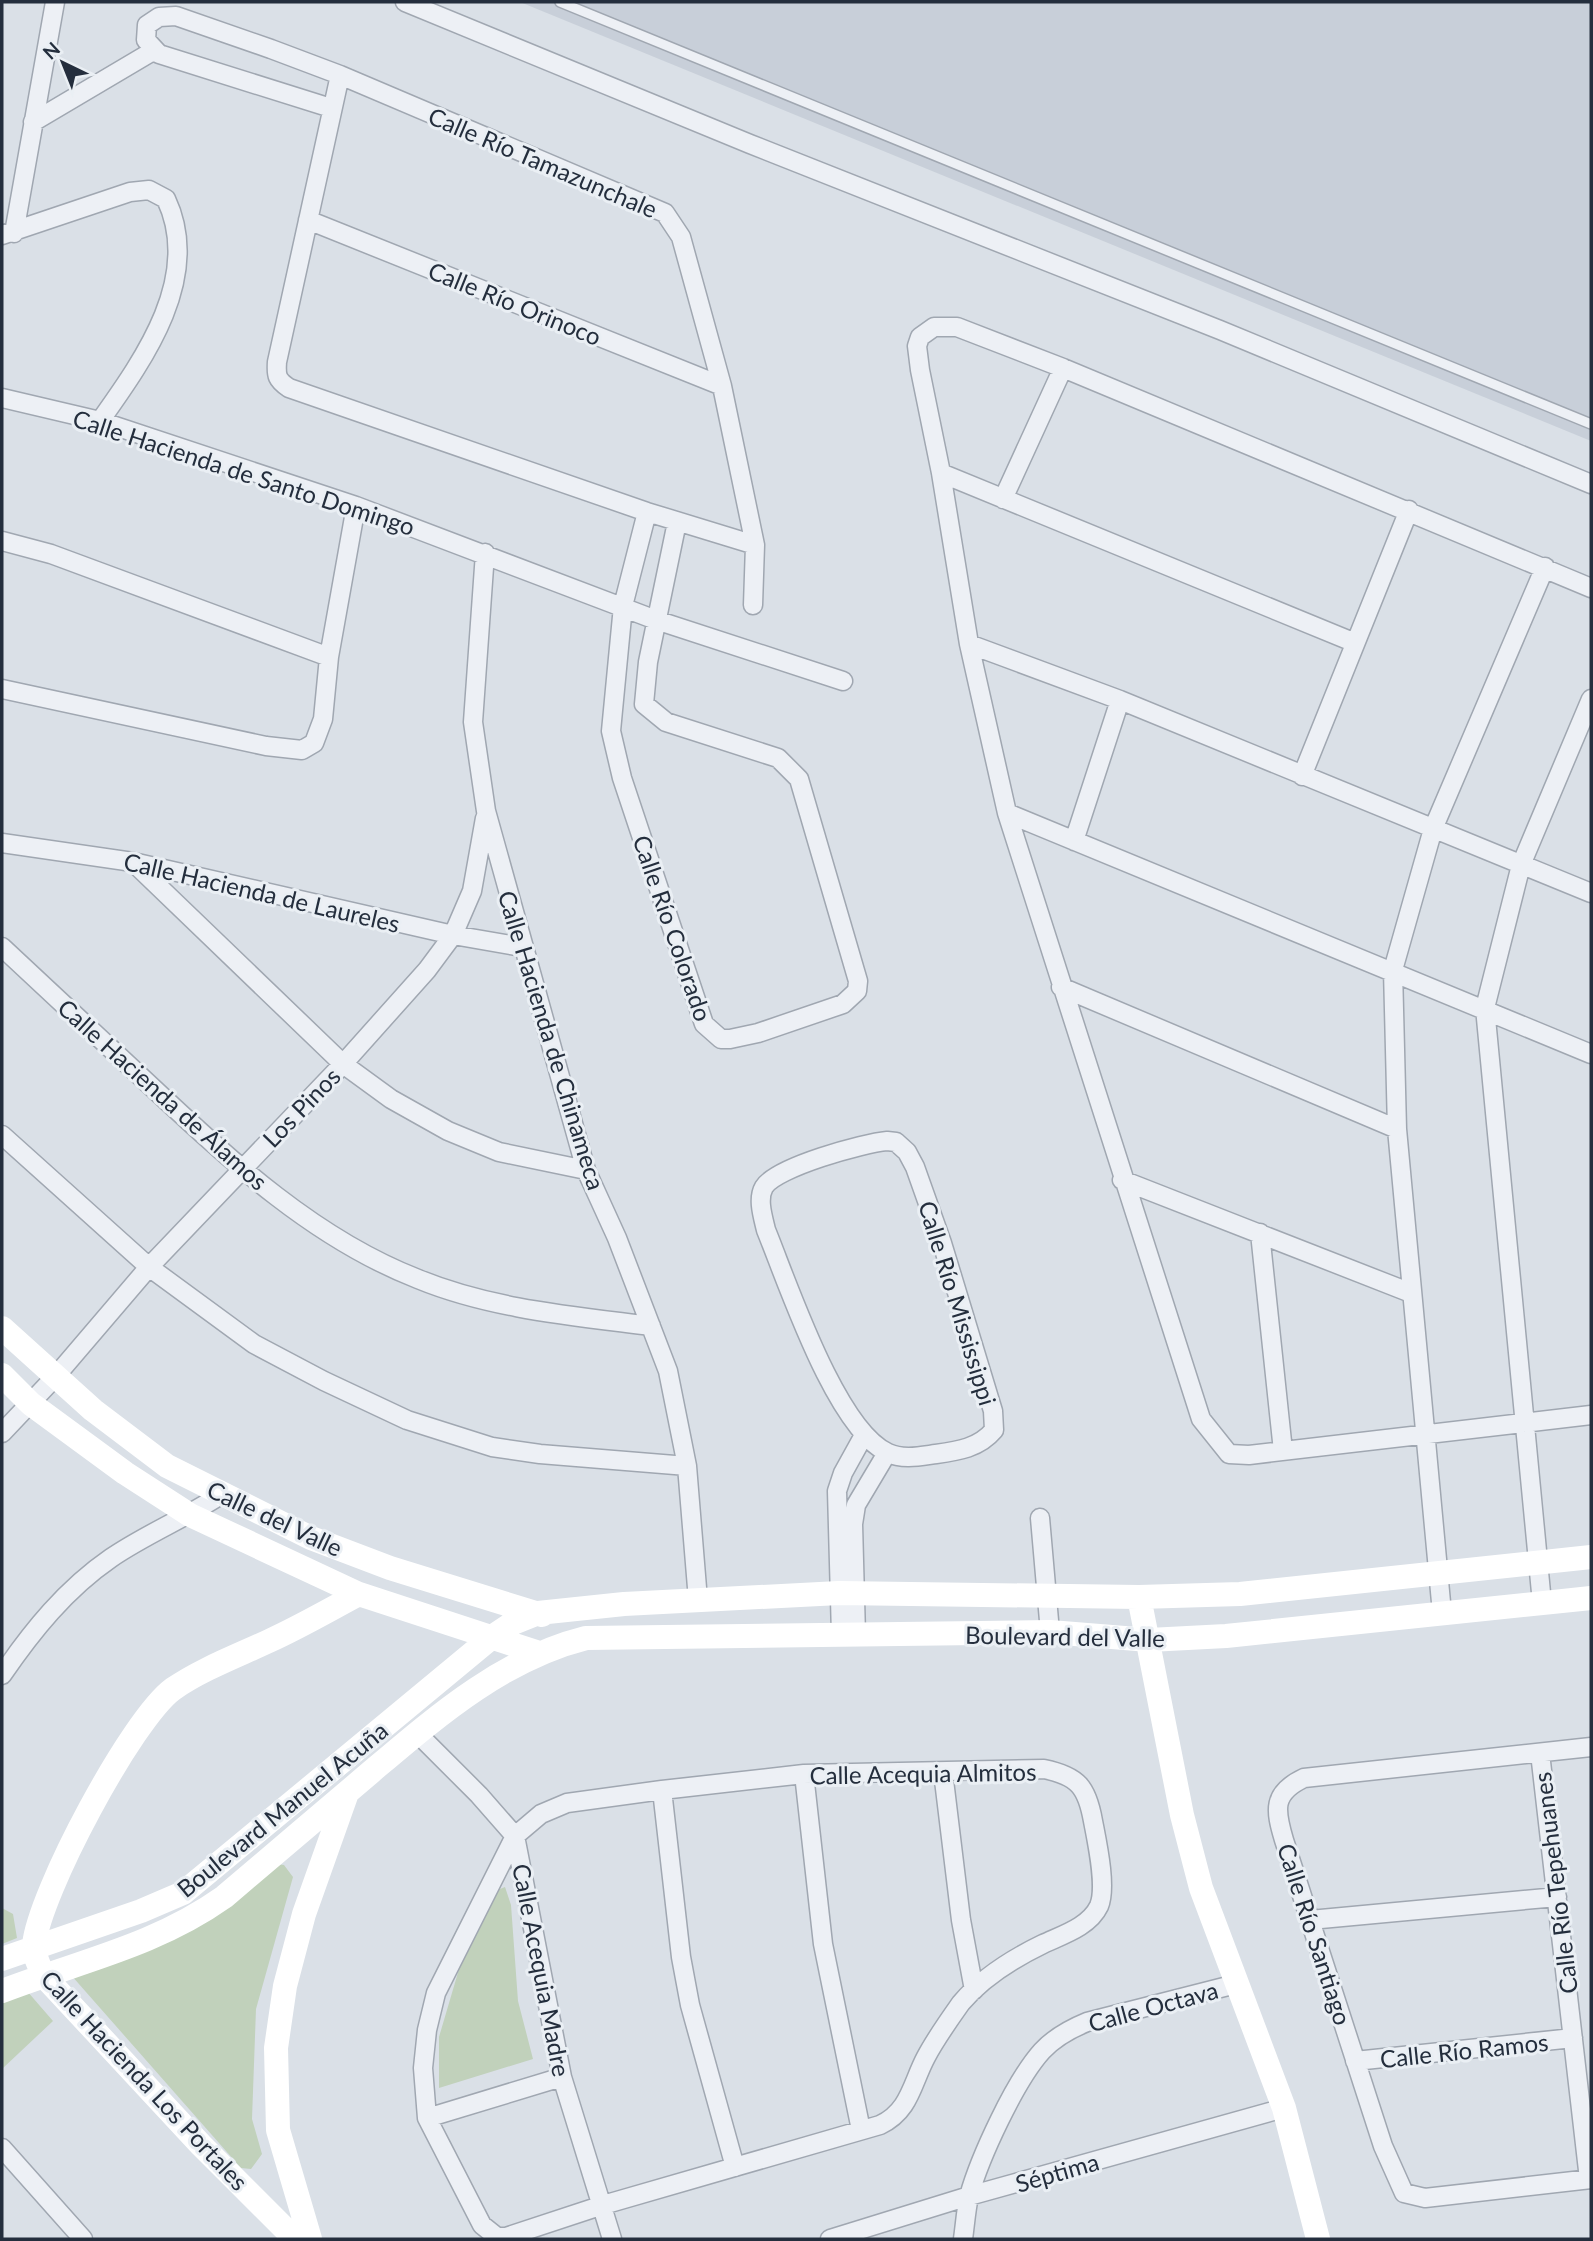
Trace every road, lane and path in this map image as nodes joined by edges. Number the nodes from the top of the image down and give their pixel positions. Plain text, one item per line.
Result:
1 (55, 2) edge
2 (405, 2) edge
3 (560, 2) edge
4 (153, 51) junction
5 (340, 75) junction
6 (331, 108) junction
7 (33, 122) junction
8 (308, 220) junction
9 (8, 234) edge
10 (1063, 368) junction
11 (722, 386) junction
12 (2, 398) edge
13 (100, 421) junction
14 (1591, 424) edge
15 (942, 474) junction
16 (1591, 484) edge
17 (1003, 499) junction
18 (356, 506) junction
19 (1409, 510) junction
20 (648, 512) junction
21 (677, 522) junction
22 (2, 541) edge
23 (755, 545) junction
24 (485, 553) junction
25 (1545, 568) junction
26 (1591, 588) edge
27 (752, 605) dead end
28 (623, 606) junction
29 (656, 620) junction
30 (1353, 642) junction
31 (968, 644) junction
32 (329, 657) junction
33 (843, 681) dead end
34 (2, 689) edge
35 (1120, 699) junction
36 (1591, 699) edge
37 (1302, 776) junction
38 (486, 811) junction
39 (1007, 813) junction
40 (1433, 829) junction
41 (1074, 841) junction
42 (2, 843) edge
43 (133, 862) junction
44 (1521, 865) junction
45 (1591, 893) edge
46 (453, 935) junction
47 (2, 947) edge
48 (522, 947) junction
49 (1393, 970) junction
50 (1061, 988) junction
51 (1485, 1008) junction
52 (1591, 1054) edge
53 (343, 1064) junction
54 (1397, 1129) junction
55 (2, 1135) edge
56 (240, 1169) junction
57 (586, 1171) junction
58 (1122, 1180) junction
59 (1259, 1233) junction
60 (149, 1267) junction
61 (1411, 1293) junction
62 (651, 1325) junction
63 (2, 1328) edge
64 (2, 1375) edge
65 (55, 1377) junction
66 (31, 1404) junction
67 (1591, 1415) edge
68 (1526, 1422) junction
69 (2, 1433) edge
70 (1423, 1433) junction
71 (864, 1435) junction
72 (1283, 1451) junction
73 (887, 1453) junction
74 (687, 1466) junction
75 (222, 1494) junction
76 (190, 1515) junction
77 (1040, 1518) dead end
78 (1591, 1557) edge
79 (1540, 1563) junction
80 (1439, 1572) junction
81 (848, 1593) junction
82 (359, 1594) junction
83 (1048, 1595) junction
84 (1139, 1597) junction
85 (1591, 1598) edge
86 (698, 1600) junction
87 (1542, 1603) junction
88 (538, 1613) junction
89 (1442, 1613) junction
90 (1050, 1632) junction
91 (848, 1635) junction
92 (492, 1637) junction
93 (586, 1638) junction
94 (1149, 1640) junction
95 (539, 1653) junction
96 (2, 1675) edge
97 (417, 1733) junction
98 (1591, 1747) edge
99 (1540, 1753) junction
100 (943, 1772) junction
101 (804, 1774) junction
102 (663, 1790) junction
103 (348, 1791) junction
104 (515, 1836) junction
105 (1557, 1897) junction
106 (1310, 1920) junction
107 (33, 1947) junction
108 (2, 1959) edge
109 (43, 1975) junction
110 (1236, 1984) junction
111 (974, 1990) junction
112 (2, 1991) edge
113 (1573, 2038) junction
114 (1355, 2061) junction
115 (562, 2077) junction
116 (1284, 2108) junction
117 (427, 2118) junction
118 (860, 2130) junction
119 (2, 2148) edge
120 (735, 2166) junction
121 (1590, 2179) edge
122 (969, 2196) junction
123 (603, 2205) junction
124 (83, 2239) edge
125 (295, 2239) edge
126 (310, 2239) edge
127 (612, 2239) edge
128 (830, 2239) edge
129 (963, 2239) edge
130 (1318, 2239) edge

1 - 7 street
2 - 16 street
3 - 14 lane
4 - 5 street, Calle Río Tamazunchale
4 - 6 street
4 - 7 street
5 - 6 street
5 - 11 street, Calle Río Tamazunchale
6 - 8 street
7 - 9 street
8 - 11 street, Calle Río Orinoco
8 - 20 street
9 - 13 street
10 - 15 street
10 - 17 street
10 - 19 street
11 - 23 street, Calle Río Tamazunchale
12 - 13 street, Calle Hacienda de Santo Domingo
13 - 18 street, Calle Hacienda de Santo Domingo
15 - 17 street
15 - 31 street
17 - 30 street
18 - 24 street, Calle Hacienda de Santo Domingo
18 - 32 street
19 - 25 street
19 - 30 street
20 - 21 street
20 - 28 street
21 - 23 street
21 - 29 street
22 - 32 street
23 - 27 street, Calle Río Tamazunchale
24 - 28 street, Calle Hacienda de Santo Domingo
24 - 38 street, Calle Hacienda de Chinameca
25 - 26 street
25 - 40 street
28 - 29 street, Calle Hacienda de Santo Domingo
28 - 29 street, Calle Río Colorado
29 - 33 street, Calle Hacienda de Santo Domingo
30 - 37 street
31 - 35 street
31 - 39 street
32 - 34 street
35 - 37 street
35 - 41 street
36 - 44 street
37 - 40 street
38 - 46 street, Los Pinos
38 - 48 street, Calle Hacienda de Chinameca
39 - 41 street
39 - 50 street
40 - 44 street
40 - 49 street
41 - 49 street
42 - 43 street, Calle Hacienda de Laureles
43 - 46 street, Calle Hacienda de Laureles
43 - 53 street
44 - 45 street
44 - 51 street
46 - 48 street, Calle Hacienda de Laureles
46 - 53 street, Los Pinos
47 - 56 street, Calle Hacienda de Álamos
48 - 57 street, Calle Hacienda de Chinameca
49 - 51 street
49 - 54 street
50 - 54 street
50 - 58 street
51 - 52 street
51 - 68 street
53 - 56 street, Los Pinos
53 - 57 street
54 - 61 street
55 - 60 street
56 - 60 street, Los Pinos
56 - 62 street, Calle Hacienda de Álamos
57 - 62 street, Calle Hacienda de Chinameca
58 - 59 street
58 - 72 street
59 - 61 street
59 - 72 street
60 - 65 street, Los Pinos
60 - 74 street
61 - 70 street
62 - 74 street, Calle Hacienda de Chinameca
63 - 65 street, Calle del Valle
64 - 66 street, Calle del Valle
65 - 66 street, Los Pinos
65 - 75 street, Calle del Valle
66 - 69 street, Los Pinos
66 - 76 street, Calle del Valle
67 - 68 street
68 - 70 street
68 - 79 street
70 - 72 street
70 - 80 street
71 - 73 street, Calle Río Mississippi
71 - 73 street, Calle Río Mississippi
71 - 81 street
73 - 81 street
74 - 86 street, Calle Hacienda de Chinameca
75 - 76 street
75 - 88 street, Calle del Valle
76 - 82 street, Calle del Valle
76 - 96 street
77 - 83 street
78 - 79 street, Boulevard del Valle
79 - 80 street, Boulevard del Valle
79 - 87 street
80 - 84 street, Boulevard del Valle
80 - 89 street
81 - 83 street, Boulevard del Valle
81 - 86 street, Boulevard del Valle
81 - 91 street
82 - 92 street, Calle del Valle
82 - 107 street, Calle Hacienda Los Portales
83 - 84 street, Boulevard del Valle
83 - 90 street
84 - 94 street
85 - 87 street, Boulevard del Valle
86 - 88 street, Boulevard del Valle
87 - 89 street, Boulevard del Valle
88 - 92 street, Boulevard Manuel Acuña
88 - 93 street, Calle del Valle
89 - 94 street, Boulevard del Valle
90 - 91 street, Boulevard del Valle
90 - 94 street, Boulevard del Valle
91 - 93 street, Boulevard del Valle
92 - 95 street, Calle del Valle
92 - 107 street, Boulevard Manuel Acuña
93 - 95 street, Boulevard del Valle
94 - 110 street
95 - 97 street, Boulevard Manuel Acuña
97 - 103 street, Boulevard Manuel Acuña
97 - 104 street, Calle Acequia Madre
98 - 99 street, Calle Río Santiago
99 - 105 street, Calle Río Tepehuanes
99 - 106 street, Calle Río Santiago
100 - 101 street, Calle Acequia Almitos
100 - 111 street
100 - 111 street, Calle Acequia Almitos
101 - 102 street, Calle Acequia Almitos
101 - 118 street
102 - 104 street, Calle Acequia Almitos
102 - 120 street
103 - 109 street, Boulevard Manuel Acuña
103 - 126 street
104 - 115 street, Calle Acequia Madre
104 - 117 street, Calle Acequia Almitos
105 - 106 street
105 - 113 street, Calle Río Tepehuanes
106 - 114 street, Calle Río Santiago
107 - 108 street, Boulevard Manuel Acuña
107 - 109 street, Calle Hacienda Los Portales
109 - 112 street, Boulevard Manuel Acuña
109 - 125 street, Calle Hacienda Los Portales
110 - 116 street
110 - 122 street, Calle Octava
111 - 118 street, Calle Acequia Almitos
113 - 114 street, Calle Río Ramos
113 - 121 street, Calle Río Tepehuanes
114 - 121 street, Calle Río Santiago
115 - 117 street
115 - 123 street, Calle Acequia Madre
116 - 122 street, Séptima
116 - 130 street
117 - 123 street, Calle Acequia Almitos
118 - 120 street, Calle Acequia Almitos
119 - 124 street
120 - 123 street, Calle Acequia Almitos
122 - 128 street, Séptima
122 - 129 street
123 - 127 street, Calle Acequia Madre

